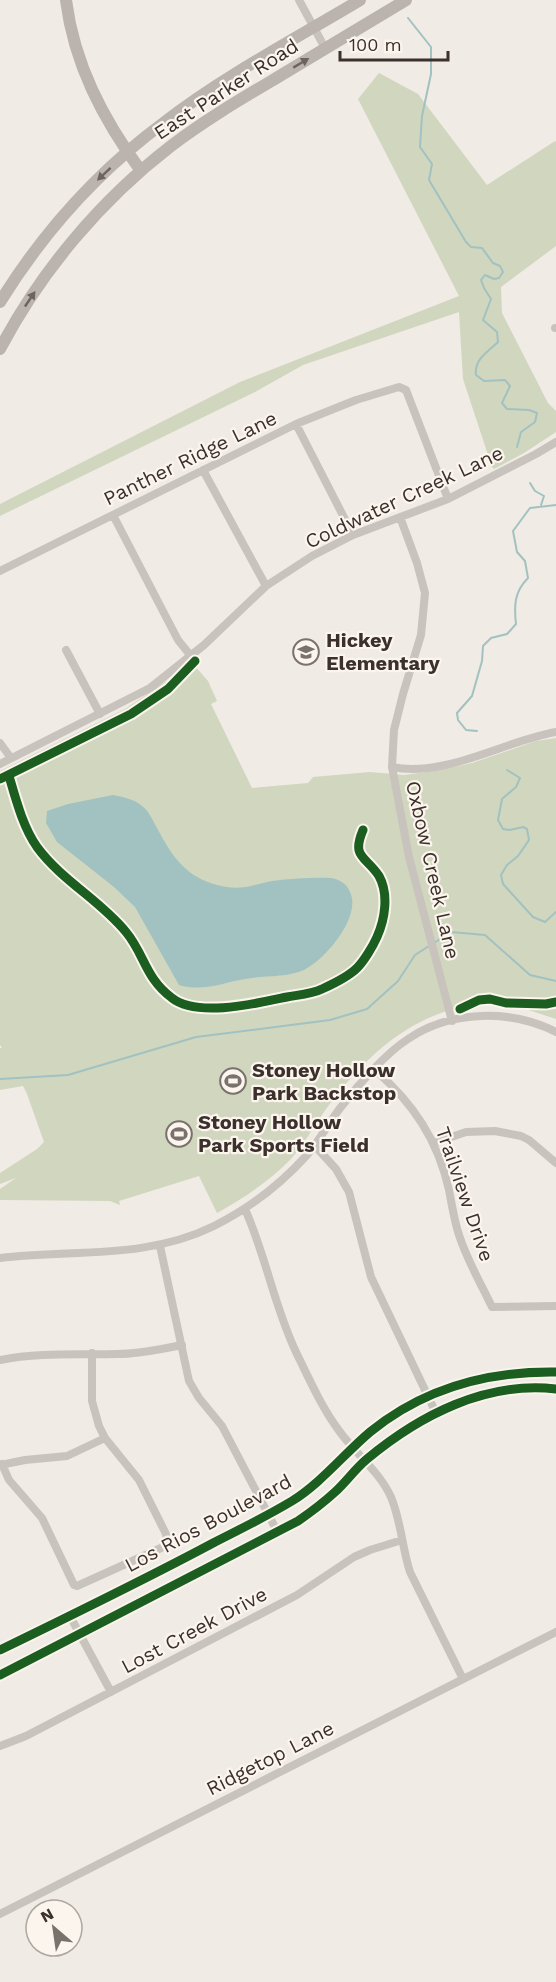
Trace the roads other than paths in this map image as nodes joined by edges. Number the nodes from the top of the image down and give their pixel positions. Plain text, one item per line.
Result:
1 (66, 0) edge
2 (299, 0) edge
3 (360, 0) edge
4 (406, 0) edge
5 (314, 28) junction
6 (325, 48) junction
7 (127, 152) junction
8 (141, 171) junction
9 (0, 302) edge
10 (0, 349) edge
11 (296, 424) junction
12 (556, 442) edge
13 (203, 470) junction
14 (448, 499) junction
15 (113, 514) junction
16 (400, 517) junction
17 (353, 535) junction
18 (0, 571) edge
19 (266, 586) junction
20 (66, 650) dead end
21 (191, 656) junction
22 (100, 714) junction
23 (556, 732) edge
24 (0, 743) edge
25 (11, 759) junction
26 (0, 764) edge
27 (392, 767) junction
28 (452, 1021) junction
29 (556, 1032) edge
30 (375, 1070) junction
31 (434, 1143) junction
32 (315, 1146) junction
33 (556, 1163) edge
34 (245, 1209) junction
35 (160, 1246) junction
36 (0, 1258) edge
37 (556, 1306) edge
38 (182, 1345) junction
39 (92, 1353) junction
40 (0, 1360) edge
41 (556, 1372) edge
42 (556, 1389) edge
43 (427, 1397) junction
44 (436, 1413) junction
45 (105, 1438) junction
46 (352, 1449) junction
47 (365, 1461) junction
48 (1, 1464) edge
49 (268, 1514) junction
50 (277, 1531) junction
51 (402, 1540) junction
52 (70, 1616) junction
53 (556, 1632) edge
54 (79, 1633) junction
55 (0, 1650) edge
56 (0, 1675) edge
57 (463, 1679) junction
58 (111, 1692) junction
59 (0, 1746) edge
60 (0, 1914) edge

1 - 7 main road
2 - 5 street
3 - 5 main road, East Parker Road
4 - 6 main road, East Parker Road
5 - 6 street
5 - 7 main road, East Parker Road
8 -> 6 main road, East Parker Road
7 - 8 main road
7 -> 9 main road, East Parker Road
10 -> 8 main road, East Parker Road
11 - 13 street, Panther Ridge Lane
11 - 14 street, Panther Ridge Lane
11 - 17 street
12 - 14 street, Coldwater Creek Lane
13 - 15 street, Panther Ridge Lane
13 - 19 street
14 - 16 street, Coldwater Creek Lane
15 - 18 street, Panther Ridge Lane
15 - 21 street
16 - 17 street, Coldwater Creek Lane
16 - 27 street, Oxbow Creek Lane
17 - 19 street, Coldwater Creek Lane
19 - 21 street, Coldwater Creek Lane
20 - 22 street
21 - 22 street, Coldwater Creek Lane
22 - 25 street, Coldwater Creek Lane
23 - 27 street
24 - 25 street
25 - 26 street, Coldwater Creek Lane
27 - 28 street, Oxbow Creek Lane
28 - 29 street
28 - 30 street
30 - 31 street, Trailview Drive
30 - 32 street
31 - 33 street
31 - 37 street, Trailview Drive
32 - 34 street
32 - 43 street
34 - 35 street
34 - 46 street
35 - 36 street
35 - 38 street
38 - 39 street
38 - 49 street
39 - 40 street
39 - 45 street
41 - 43 main road, Los Rios Boulevard
42 - 44 main road, Los Rios Boulevard
43 - 44 street
43 - 46 main road, Los Rios Boulevard
44 - 47 main road, Los Rios Boulevard
45 - 48 street
45 - 48 street
46 - 47 street
46 - 49 main road, Los Rios Boulevard
47 - 50 main road, Los Rios Boulevard
47 - 51 street
49 - 50 street
49 - 52 main road, Los Rios Boulevard
50 - 54 main road, Los Rios Boulevard
51 - 57 street
51 - 58 street, Lost Creek Drive
52 - 54 street
52 - 55 main road, Los Rios Boulevard
53 - 57 street, Ridgetop Lane
54 - 56 main road, Los Rios Boulevard
54 - 58 street
57 - 60 street, Ridgetop Lane
58 - 59 street, Lost Creek Drive

